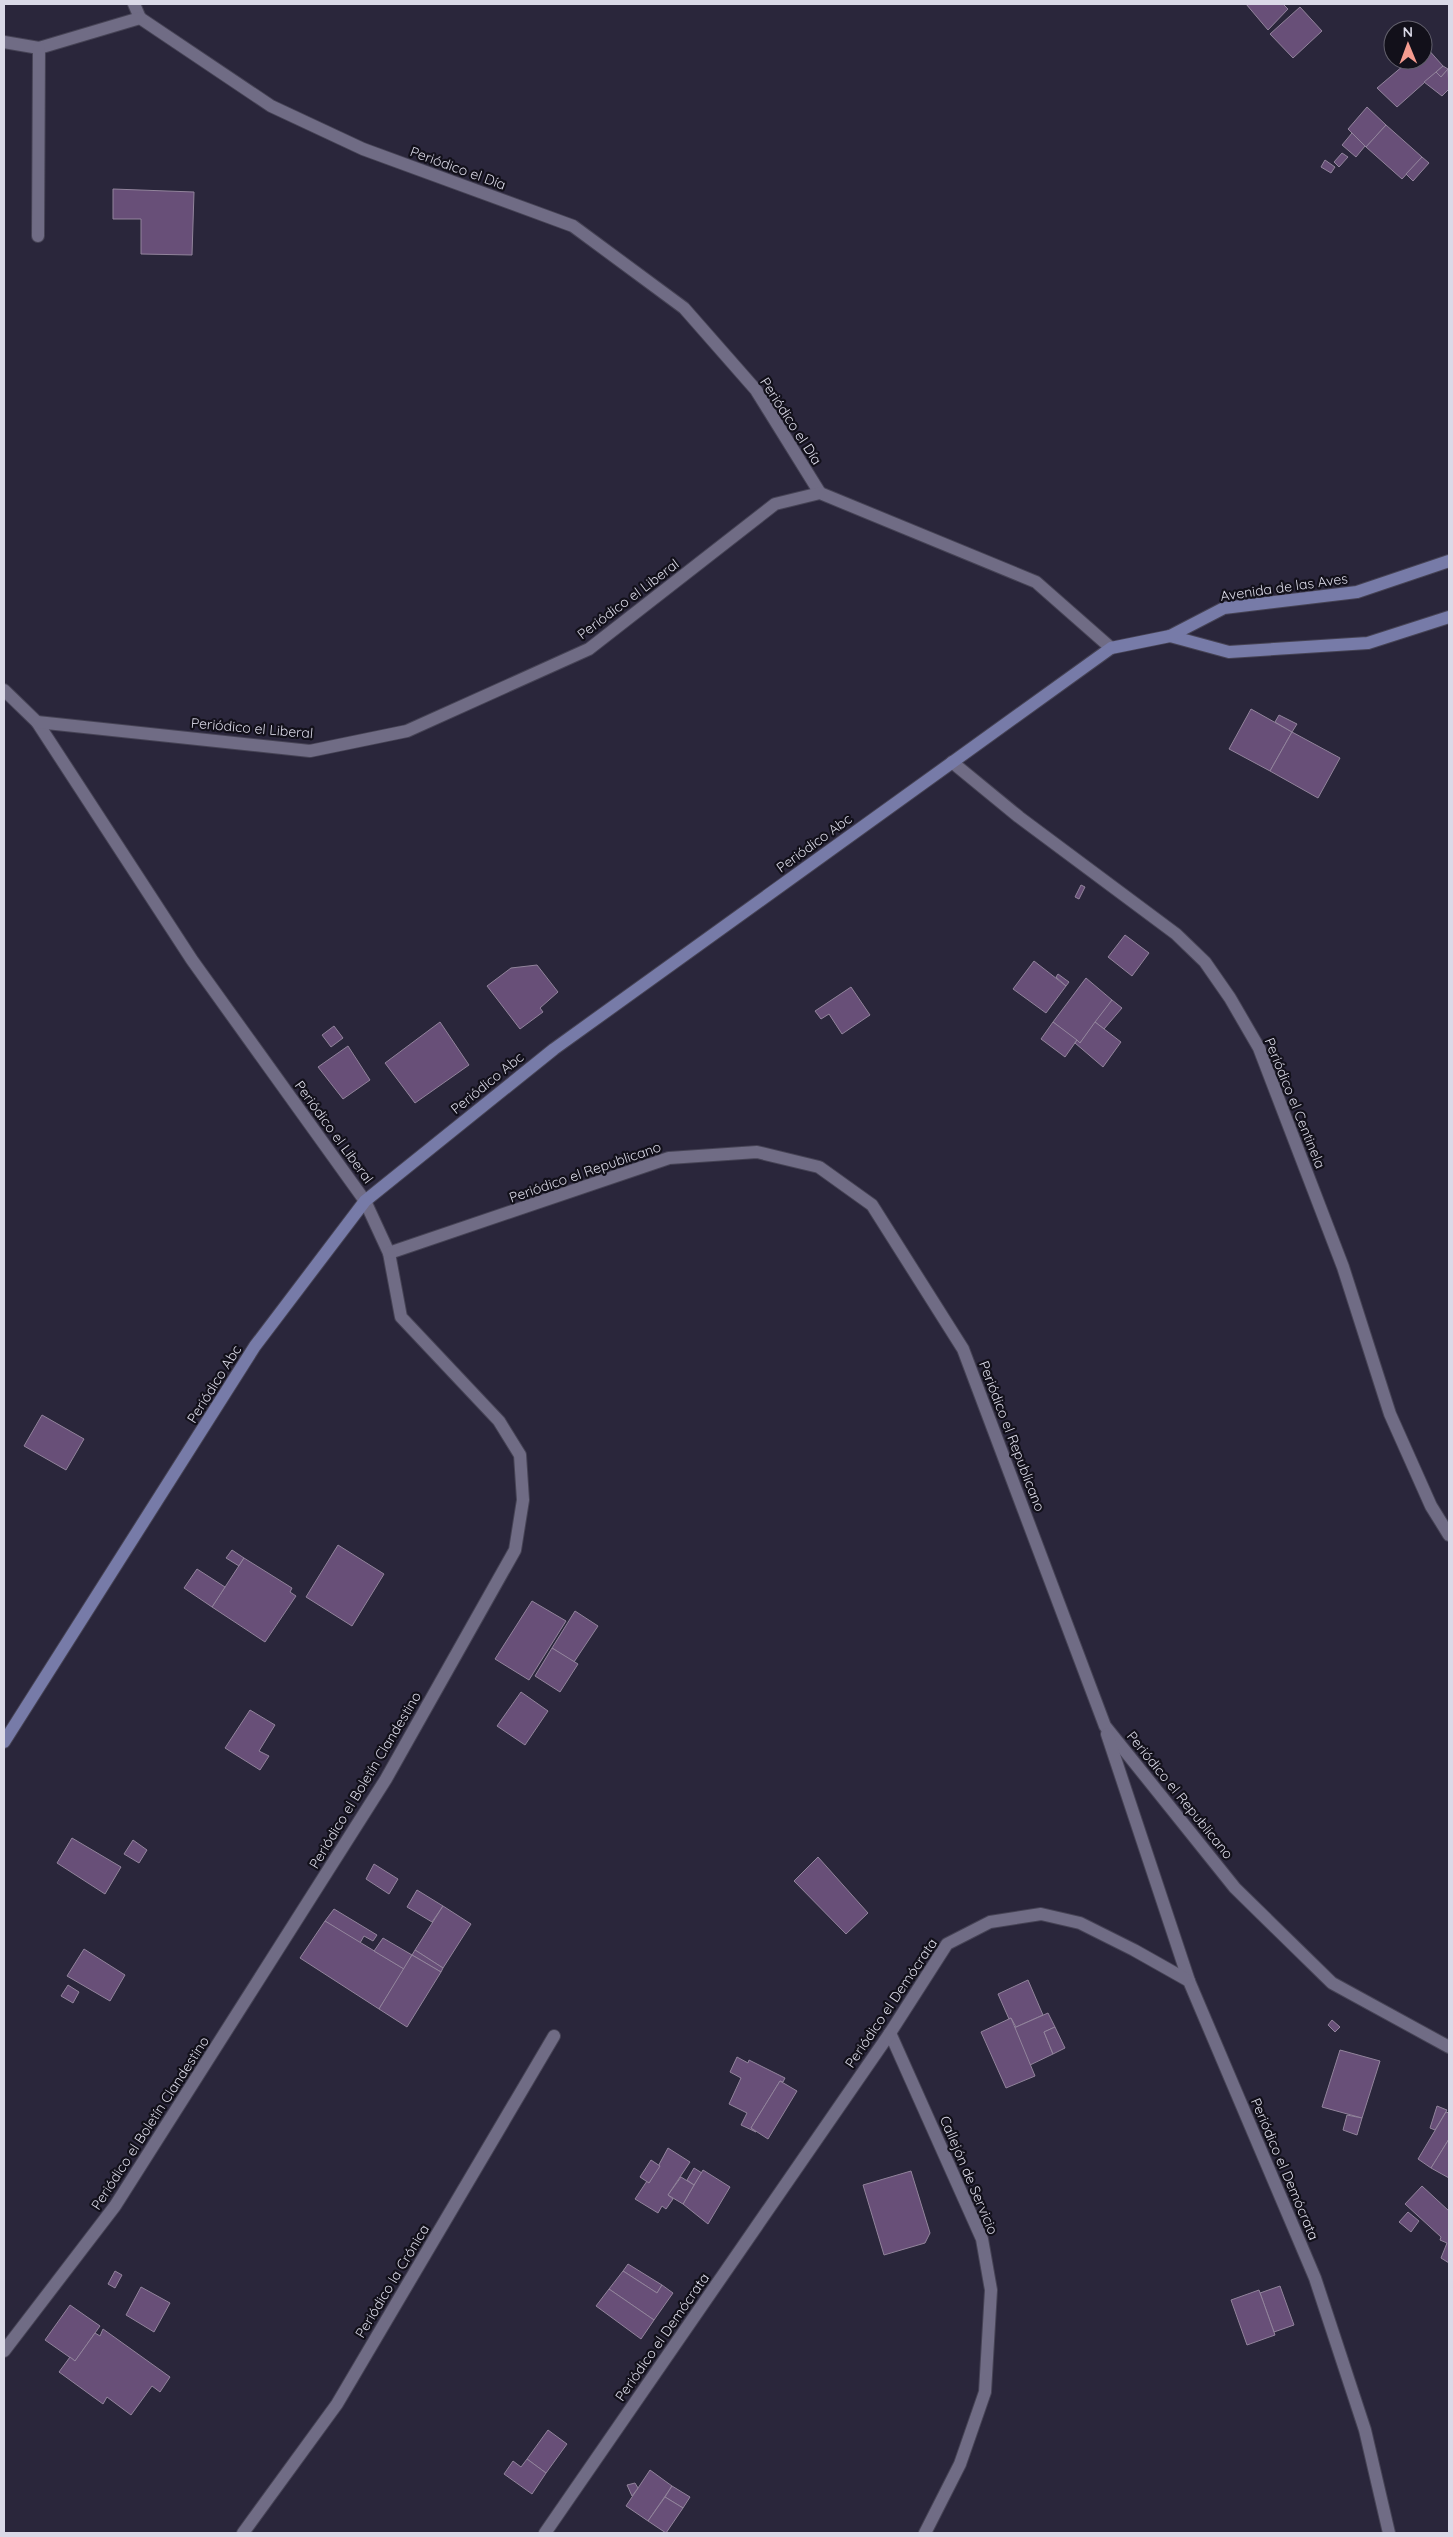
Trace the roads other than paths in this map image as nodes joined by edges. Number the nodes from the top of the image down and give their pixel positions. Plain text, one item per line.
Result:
1 (134, 4) edge
2 (140, 18) junction
3 (4, 42) edge
4 (39, 48) junction
5 (38, 236) dead end
6 (820, 493) junction
7 (1449, 561) edge
8 (1449, 616) edge
9 (1170, 636) junction
10 (1111, 648) junction
11 (4, 690) edge
12 (37, 722) junction
13 (952, 762) junction
14 (365, 1201) junction
15 (389, 1253) junction
16 (1449, 1535) edge
17 (1104, 1726) junction
18 (4, 1742) edge
19 (1189, 1981) junction
20 (890, 2033) junction
21 (554, 2036) dead end
22 (1449, 2047) edge
23 (4, 2351) edge
24 (243, 2533) edge
25 (545, 2533) edge
26 (925, 2533) edge
27 (1389, 2533) edge

1 - 2 street
2 - 4 street
2 - 6 street, Periódico el Día
3 - 4 street
4 - 5 street
6 - 10 street
6 - 12 street, Periódico el Liberal
7 - 9 street, Avenida de las Aves
8 - 9 street
9 - 10 street, Periódico Abc
10 - 13 street, Periódico Abc
11 - 12 street
12 - 14 street, Periódico el Liberal
13 - 14 street, Periódico Abc
13 - 16 street, Periódico el Centinela
14 - 15 street, Periódico el Boletín Clandestino
14 - 18 street, Periódico Abc
15 - 17 street, Periódico el Republicano
15 - 23 street, Periódico el Boletín Clandestino
17 - 19 street
17 - 22 street, Periódico el Republicano
19 - 20 street, Periódico el Demócrata
19 - 27 street, Periódico el Demócrata
20 - 25 street, Periódico el Demócrata
20 - 26 street, Callejón de Servicio
21 - 24 street, Periódico la Crónica

